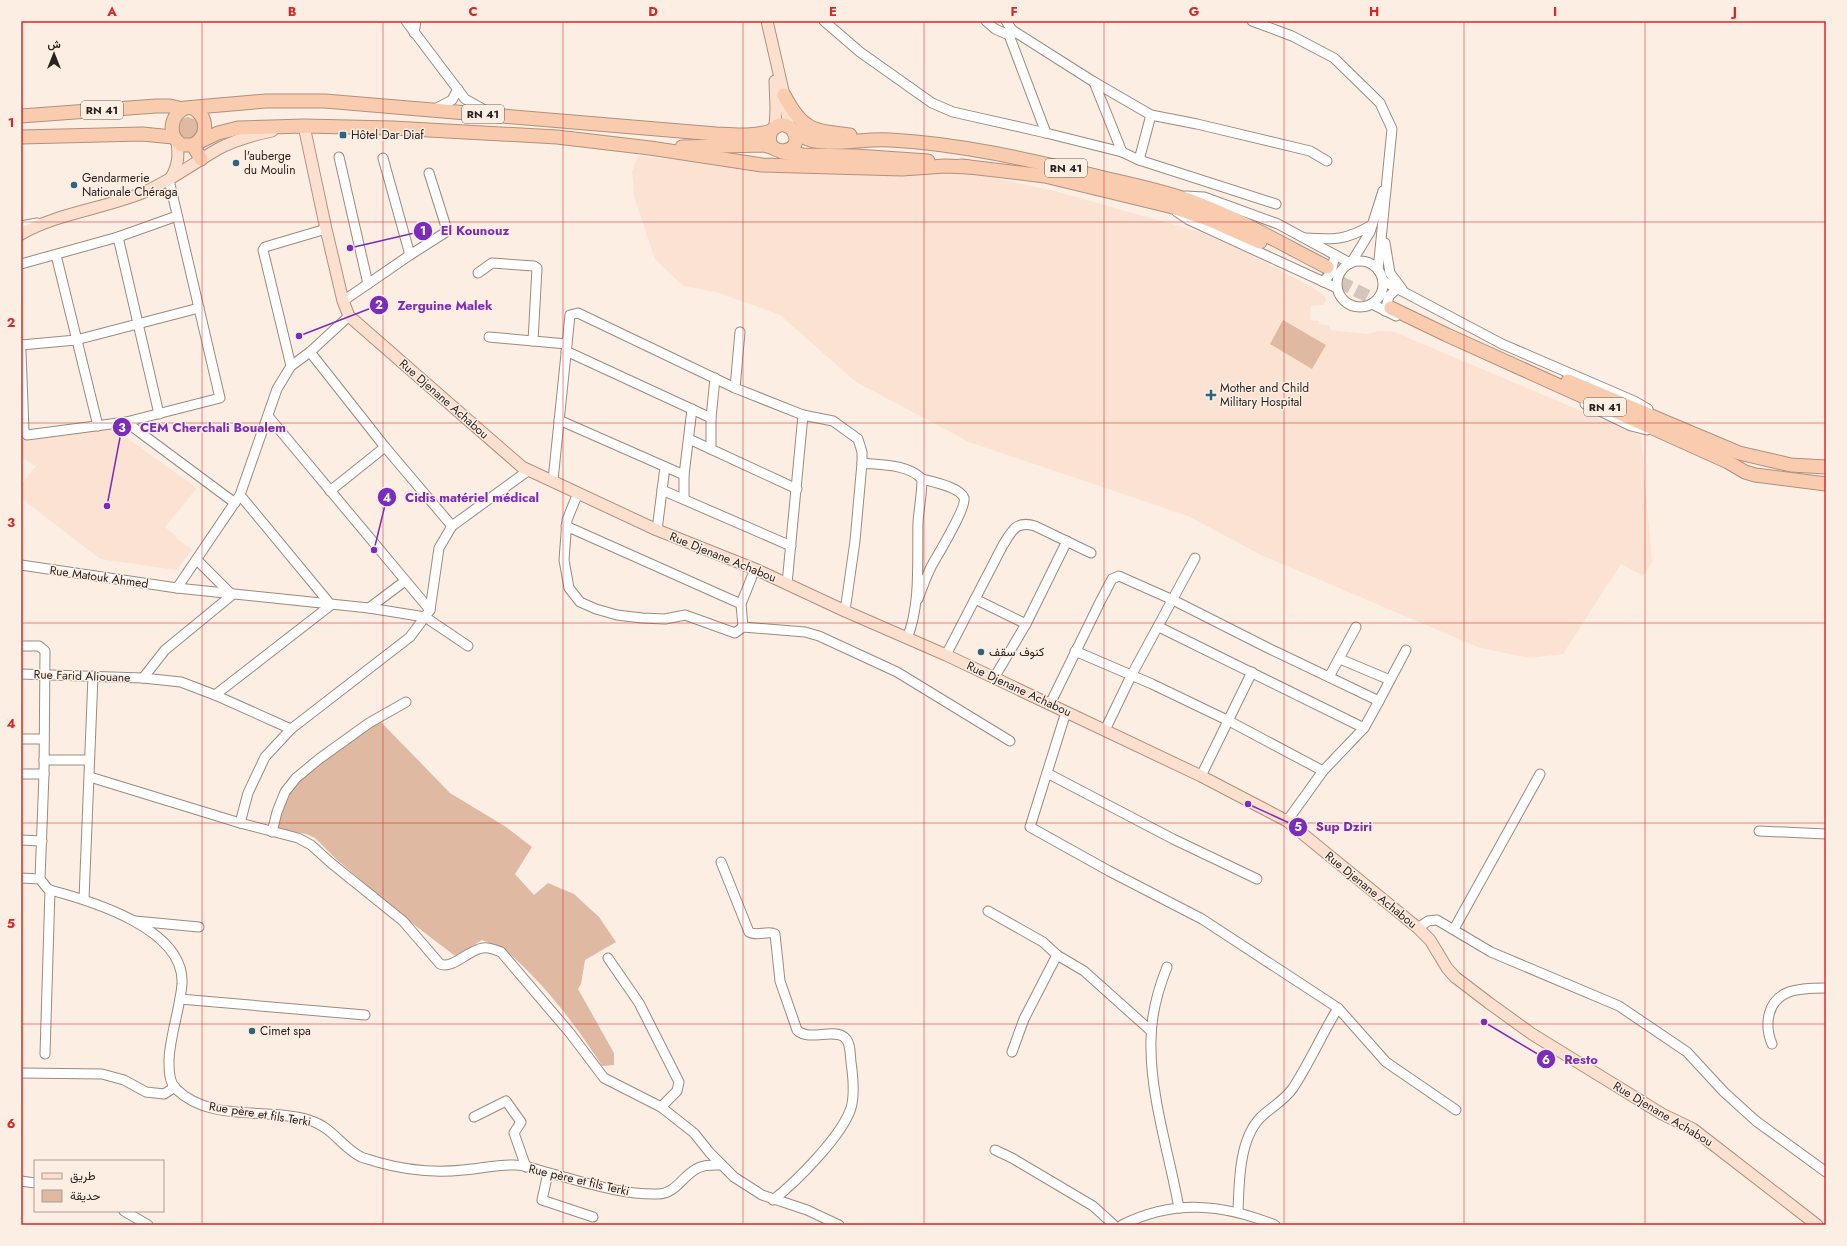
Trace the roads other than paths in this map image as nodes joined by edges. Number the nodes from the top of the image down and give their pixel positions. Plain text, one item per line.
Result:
1 (406, 21) edge
2 (416, 21) edge
3 (767, 21) edge
4 (824, 21) edge
5 (986, 21) edge
6 (1006, 21) edge
7 (1252, 21) edge
8 (1011, 32) junction
9 (414, 33) junction
10 (771, 38) junction
11 (1094, 82) junction
12 (458, 89) junction
13 (784, 95) junction
14 (188, 108) junction
15 (432, 110) junction
16 (1151, 115) junction
17 (21, 116) edge
18 (494, 116) junction
19 (300, 126) junction
20 (790, 127) junction
21 (773, 129) junction
22 (1046, 133) junction
23 (21, 137) edge
24 (175, 140) junction
25 (890, 140) junction
26 (195, 144) junction
27 (650, 148) junction
28 (778, 150) junction
29 (1122, 152) junction
30 (339, 157) dead end
31 (383, 158) dead end
32 (201, 160) junction
33 (1139, 160) junction
34 (1327, 161) dead end
35 (969, 167) junction
36 (429, 173) dead end
37 (1388, 174) junction
38 (169, 180) junction
39 (1171, 201) junction
40 (1276, 204) dead end
41 (177, 216) junction
42 (49, 221) junction
43 (1372, 225) junction
44 (21, 226) edge
45 (326, 229) junction
46 (1383, 229) junction
47 (21, 234) edge
48 (118, 237) junction
49 (1302, 237) junction
50 (56, 255) junction
51 (410, 255) junction
52 (1335, 255) junction
53 (1350, 263) junction
54 (21, 264) edge
55 (1378, 270) junction
56 (478, 273) dead end
57 (1324, 274) junction
58 (1383, 281) junction
59 (368, 284) junction
60 (1337, 288) junction
61 (1395, 300) junction
62 (343, 301) junction
63 (1372, 304) junction
64 (199, 308) junction
65 (349, 316) junction
66 (138, 325) junction
67 (740, 332) dead end
68 (489, 337) dead end
69 (76, 340) junction
70 (533, 341) junction
71 (21, 345) edge
72 (566, 348) junction
73 (21, 350) edge
74 (310, 352) junction
75 (291, 366) junction
76 (715, 378) junction
77 (736, 388) junction
78 (692, 409) junction
79 (159, 414) junction
80 (803, 415) junction
81 (268, 416) junction
82 (711, 418) junction
83 (559, 420) junction
84 (126, 422) junction
85 (98, 426) junction
86 (1660, 426) junction
87 (689, 439) junction
88 (385, 447) junction
89 (711, 449) junction
90 (862, 463) junction
91 (665, 467) junction
92 (1826, 467) edge
93 (529, 470) junction
94 (684, 475) junction
95 (922, 479) junction
96 (553, 480) junction
97 (1826, 484) edge
98 (797, 489) junction
99 (330, 490) junction
100 (662, 490) junction
101 (578, 493) junction
102 (240, 495) junction
103 (684, 499) junction
104 (235, 503) junction
105 (452, 526) junction
106 (566, 526) junction
107 (657, 530) junction
108 (1067, 541) junction
109 (791, 546) junction
110 (1091, 553) dead end
111 (1195, 558) dead end
112 (197, 560) junction
113 (21, 565) edge
114 (755, 569) junction
115 (405, 581) junction
116 (787, 584) junction
117 (177, 588) junction
118 (232, 595) junction
119 (975, 599) junction
120 (1173, 600) junction
121 (741, 604) junction
122 (331, 605) junction
123 (915, 606) junction
124 (369, 608) junction
125 (845, 611) junction
126 (428, 614) junction
127 (1026, 624) junction
128 (743, 626) junction
129 (1159, 627) junction
130 (1356, 627) dead end
131 (907, 638) junction
132 (21, 646) edge
133 (468, 646) dead end
134 (1406, 650) dead end
135 (1075, 651) junction
136 (946, 655) junction
137 (1340, 659) junction
138 (1252, 672) junction
139 (21, 674) edge
140 (45, 674) junction
141 (93, 676) junction
142 (1131, 676) junction
143 (1328, 677) junction
144 (143, 678) junction
145 (994, 678) junction
146 (1390, 680) junction
147 (215, 695) junction
148 (1379, 701) junction
149 (406, 702) dead end
150 (1050, 704) junction
151 (1066, 712) junction
152 (1229, 721) junction
153 (1364, 728) junction
154 (291, 729) junction
155 (1105, 730) junction
156 (21, 739) edge
157 (44, 739) junction
158 (1010, 741) dead end
159 (44, 760) junction
160 (89, 760) junction
161 (1323, 771) junction
162 (1047, 773) junction
163 (21, 774) edge
164 (44, 774) junction
165 (1540, 774) dead end
166 (1201, 776) junction
167 (90, 777) junction
168 (1287, 821) junction
169 (240, 823) junction
170 (1758, 831) dead end
171 (272, 832) junction
172 (1826, 834) edge
173 (21, 840) edge
174 (42, 841) junction
175 (721, 862) dead end
176 (21, 878) edge
177 (40, 879) junction
178 (1257, 880) dead end
179 (50, 890) junction
180 (84, 899) junction
181 (988, 911) dead end
182 (134, 921) junction
183 (199, 927) dead end
184 (1418, 928) junction
185 (1454, 929) junction
186 (1057, 955) junction
187 (608, 958) dead end
188 (1167, 967) dead end
189 (1826, 988) edge
190 (180, 999) junction
191 (1338, 1008) junction
192 (365, 1015) dead end
193 (1151, 1031) junction
194 (1772, 1044) dead end
195 (1012, 1052) dead end
196 (46, 1054) dead end
197 (21, 1073) edge
198 (175, 1087) junction
199 (661, 1107) junction
200 (1456, 1110) dead end
201 (474, 1117) dead end
202 (995, 1150) dead end
203 (722, 1165) junction
204 (526, 1167) junction
205 (1826, 1172) edge
206 (548, 1173) junction
207 (21, 1181) edge
208 (34, 1183) edge
209 (773, 1200) junction
210 (1179, 1208) junction
211 (126, 1212) edge
212 (1238, 1212) junction
213 (593, 1217) dead end
214 (148, 1225) edge
215 (840, 1225) edge
216 (1114, 1225) edge
217 (1122, 1225) edge
218 (1275, 1225) edge
219 (1817, 1225) edge

1 - 9 street
2 - 9 street
3 - 10 main road
4 - 22 street
5 - 8 street
6 - 8 street
7 - 37 street
8 - 11 street
8 - 22 street
9 - 12 street
10 - 13 main road
10 - 21 main road
11 - 16 street
11 - 29 street
12 - 15 street
12 - 18 street
13 - 20 main road
13 - 25 highway
14 - 15 highway, RN 41
14 - 17 highway, RN 41
14 - 24 highway
14 - 26 highway
15 - 18 highway, RN 41
16 - 33 street
16 - 34 street
18 - 21 highway, RN 41
19 - 26 highway, RN 41
19 - 27 highway, RN 41
19 - 32 main road
19 - 45 main road, Rue Djenane Achabou
20 - 21 highway, RN 41
20 - 25 highway, RN 41
20 - 28 highway
21 - 28 highway
22 - 29 street
23 - 24 highway, RN 41
24 - 26 highway
24 - 38 main road
25 - 39 highway, RN 41
26 - 32 highway
27 - 28 highway, RN 41
27 - 35 highway
28 - 35 highway, RN 41
29 - 33 street
30 - 59 street
31 - 51 street
32 - 38 main road
33 - 40 street
35 - 39 highway, RN 41
36 - 51 street
37 - 43 street
37 - 46 street
38 - 41 street
38 - 42 main road
39 - 49 street
39 - 57 street
39 - 57 highway, RN 41
41 - 48 street
41 - 64 street
42 - 44 street
42 - 47 main road
43 - 49 street
43 - 53 street
45 - 62 main road, Rue Djenane Achabou
45 - 75 street
46 - 55 street
46 - 61 street
48 - 50 street
48 - 66 street
49 - 52 street
50 - 54 street
50 - 69 street
51 - 59 street
52 - 53 street
52 - 57 street
53 - 55 street
53 - 60 street
55 - 58 street
56 - 70 street
57 - 60 street
58 - 61 street
58 - 63 street
59 - 62 street
60 - 63 street
61 - 63 street
61 - 86 highway, RN 41
61 - 86 street
62 - 65 main road, Rue Djenane Achabou
64 - 66 street
64 - 79 street
65 - 74 street
65 - 93 main road, Rue Djenane Achabou
66 - 69 street
66 - 79 street
67 - 77 street
68 - 70 street
69 - 71 street
69 - 85 street
70 - 72 street
72 - 76 street
72 - 78 street
72 - 83 street
73 - 85 street
74 - 75 street
74 - 88 street
75 - 81 street
76 - 77 street
76 - 82 street
77 - 80 street
78 - 82 street
78 - 87 street
79 - 84 street
80 - 90 street
80 - 98 street
81 - 99 street
81 - 102 street
82 - 89 street
83 - 91 street
83 - 96 street
84 - 85 street
84 - 104 street
86 - 92 highway, RN 41
86 - 97 highway, RN 41
87 - 89 street
87 - 94 street
88 - 99 street
88 - 105 street
89 - 98 street
90 - 95 street
90 - 125 street
91 - 94 street
91 - 100 street
93 - 96 main road, Rue Djenane Achabou
93 - 105 street
94 - 103 street
95 - 123 street
95 - 123 street
96 - 101 main road, Rue Djenane Achabou
98 - 109 street
99 - 115 street
100 - 103 street
100 - 107 street
101 - 106 street
101 - 107 main road, Rue Djenane Achabou
102 - 104 street
102 - 122 street
103 - 109 street
104 - 112 street
105 - 126 street
106 - 121 street
106 - 128 street
107 - 114 main road, Rue Djenane Achabou
108 - 110 street
108 - 119 street
108 - 127 street
109 - 116 street
111 - 120 street
112 - 117 street
112 - 118 street
113 - 117 street, Rue Matouk Ahmed
114 - 116 main road, Rue Djenane Achabou
114 - 121 street
115 - 124 street
115 - 126 street
116 - 125 main road, Rue Djenane Achabou
117 - 118 street, Rue Matouk Ahmed
118 - 122 street, Rue Matouk Ahmed
118 - 144 street
119 - 127 street
119 - 136 street
120 - 129 street
120 - 135 street
120 - 143 street
121 - 128 street
122 - 124 street, Rue Matouk Ahmed
122 - 147 street
123 - 131 street
124 - 126 street, Rue Matouk Ahmed
125 - 131 main road, Rue Djenane Achabou
126 - 133 street
126 - 154 street
127 - 145 street
128 - 158 street
129 - 138 street
129 - 142 street
130 - 137 street
131 - 136 main road, Rue Djenane Achabou
132 - 140 street
134 - 146 street
135 - 142 street
135 - 150 street
136 - 145 main road, Rue Djenane Achabou
137 - 143 street
137 - 146 street
138 - 152 street
138 - 153 street
139 - 140 street, Rue Farid Aliouane
140 - 141 street, Rue Farid Aliouane
140 - 157 street
141 - 144 street, Rue Farid Aliouane
141 - 160 street
142 - 152 street
142 - 155 street
143 - 148 street
144 - 147 street, Rue Farid Aliouane
145 - 150 main road, Rue Djenane Achabou
146 - 148 street
147 - 154 street, Rue Farid Aliouane
148 - 153 street
149 - 171 street
150 - 151 main road, Rue Djenane Achabou
151 - 155 main road, Rue Djenane Achabou
151 - 162 street
152 - 161 street
152 - 166 street
153 - 161 street
154 - 169 street
155 - 166 main road, Rue Djenane Achabou
156 - 157 street
157 - 159 street
159 - 160 street
159 - 164 street
160 - 167 street
161 - 168 street
162 - 178 street
162 - 191 street
163 - 164 street
164 - 174 street
165 - 185 street
166 - 168 main road, Rue Djenane Achabou
167 - 169 street
167 - 180 street
168 - 184 main road, Rue Djenane Achabou
169 - 171 street
170 - 172 street
171 - 199 street
173 - 174 street
174 - 177 street
175 - 209 street
176 - 177 street
177 - 179 street
179 - 180 street
179 - 196 street
180 - 182 street
181 - 186 street
182 - 183 street
182 - 190 street
184 - 185 street
184 - 219 main road, Rue Djenane Achabou
185 - 205 street
186 - 193 street
186 - 195 street
187 - 199 street
188 - 193 street
189 - 194 street
190 - 192 street
190 - 198 street
191 - 200 street
191 - 212 street
193 - 210 street
197 - 198 street
198 - 204 street, Rue père et fils Terki
199 - 203 street
201 - 204 street
202 - 216 street
203 - 206 street, Rue père et fils Terki
203 - 209 street
204 - 206 street, Rue père et fils Terki
206 - 213 street
207 - 208 street
209 - 215 street
210 - 212 street
210 - 217 street
211 - 214 street
212 - 218 street

